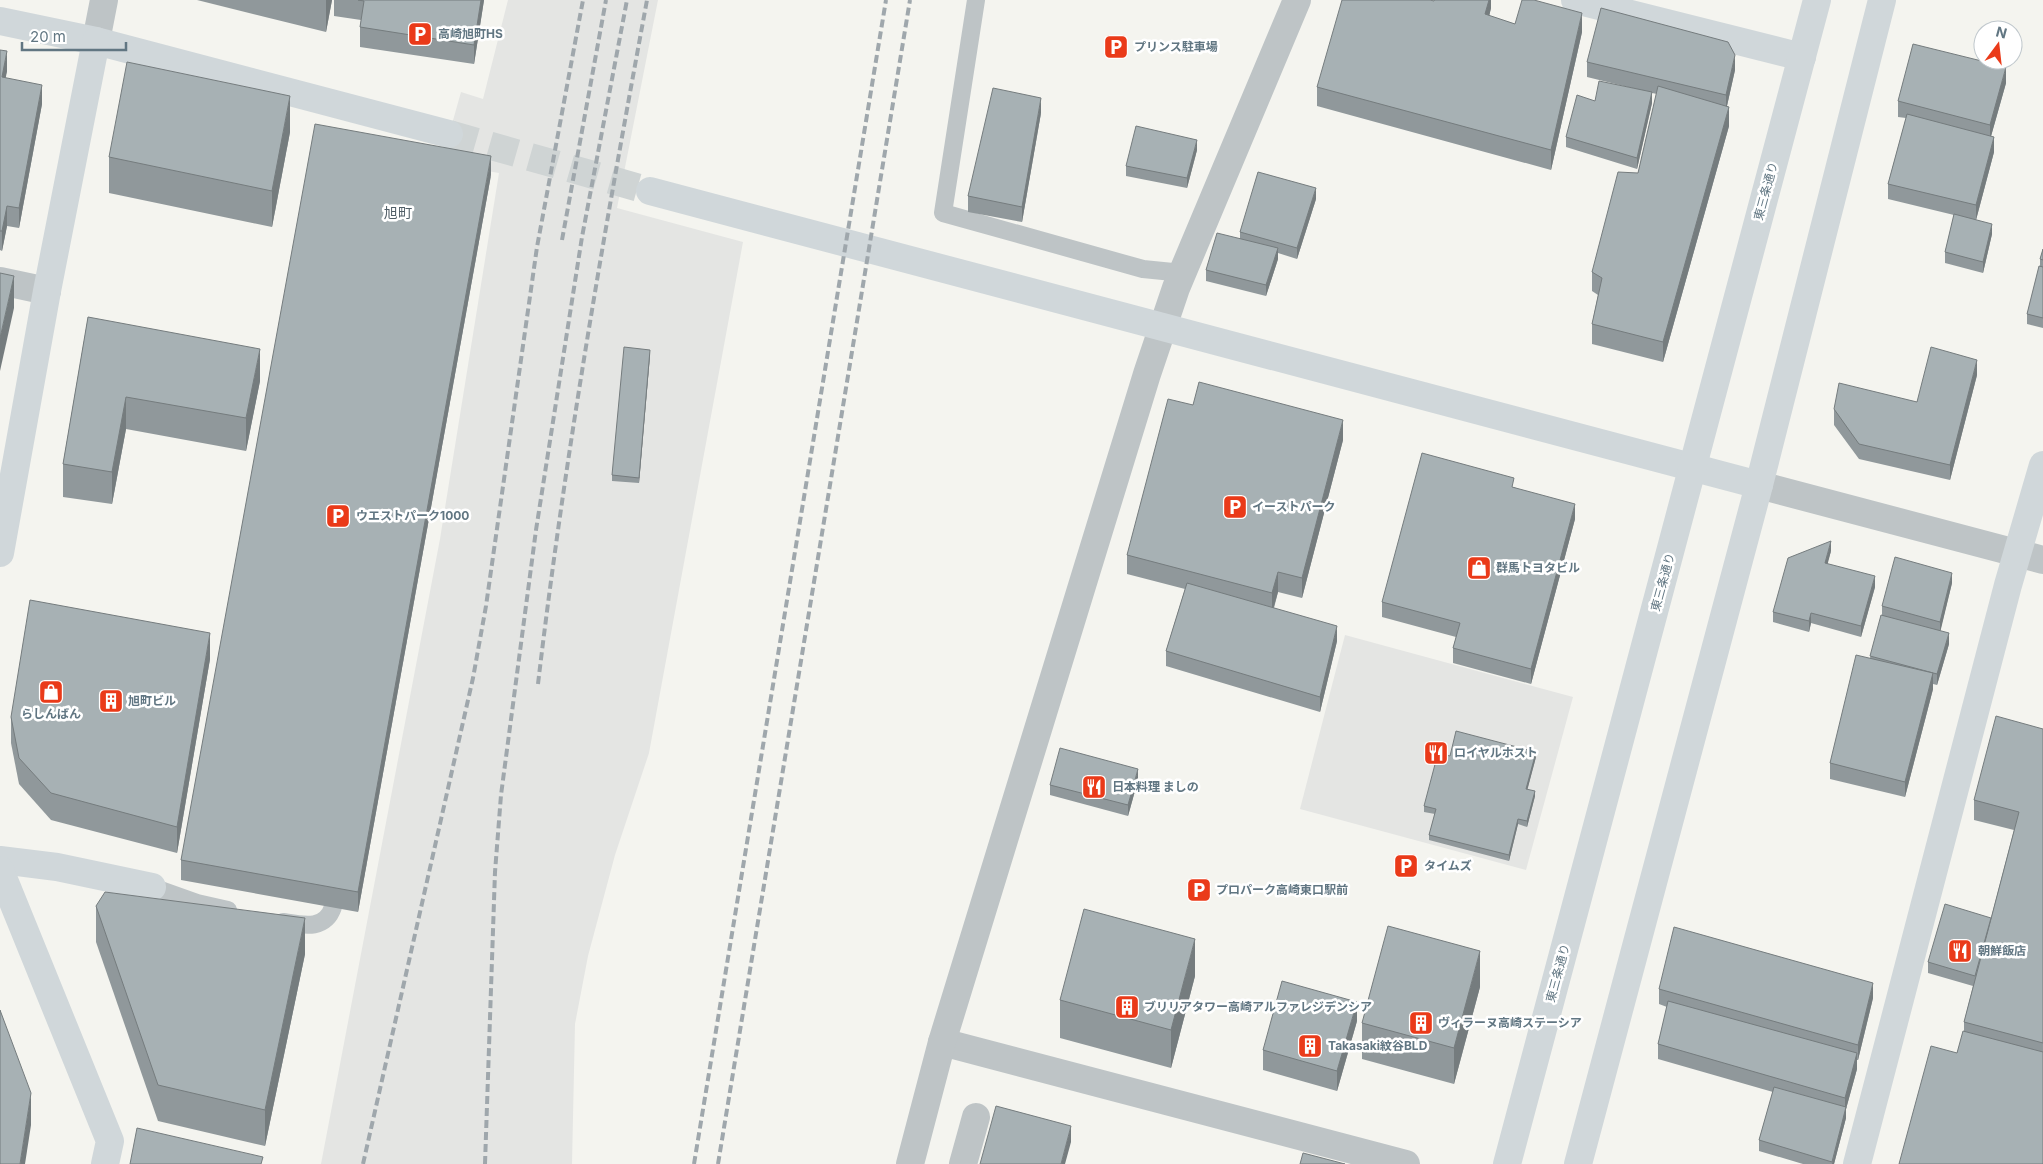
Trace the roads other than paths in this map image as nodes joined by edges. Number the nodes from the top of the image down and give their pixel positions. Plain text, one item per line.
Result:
1 (104, 0) edge
2 (976, 0) edge
3 (1297, 0) edge
4 (1575, 0) edge
5 (1817, 0) edge
6 (1882, 0) edge
7 (0, 21) edge
8 (96, 41) junction
9 (1802, 57) junction
10 (450, 134) tunnel mouth
11 (650, 191) tunnel mouth
12 (1183, 273) junction
13 (0, 281) edge
14 (47, 291) junction
15 (1163, 328) junction
16 (2043, 466) edge
17 (1693, 469) junction
18 (1759, 485) junction
19 (0, 553) edge
20 (2017, 553) junction
21 (2043, 560) edge
22 (0, 860) edge
23 (0, 870) edge
24 (152, 887) joint
25 (333, 907) edge
26 (243, 913) edge
27 (271, 919) edge
28 (942, 1042) junction
29 (976, 1117) dead end
30 (105, 1164) edge
31 (910, 1164) edge
32 (963, 1164) edge
33 (1406, 1164) edge
34 (1507, 1164) edge
35 (1578, 1164) edge
36 (1857, 1164) edge

1 - 8 street
2 - 12 lane
3 - 12 street
4 - 9 main road
5 - 9 main road, 東三条通り
6 - 18 main road
7 - 8 main road
8 - 10 main road
8 - 14 main road
9 - 17 main road, 東三条通り
11 - 15 main road
12 - 15 street
13 - 14 street
14 - 19 main road
15 - 17 main road
15 - 28 street
16 - 20 main road
17 - 18 main road
17 - 34 main road, 東三条通り
18 - 20 street
18 - 35 main road
20 - 21 street
20 - 36 main road
22 - 24 main road
23 - 30 main road
24 - 26 lane
25 - 27 lane
28 - 31 street
28 - 33 street
29 - 32 street

